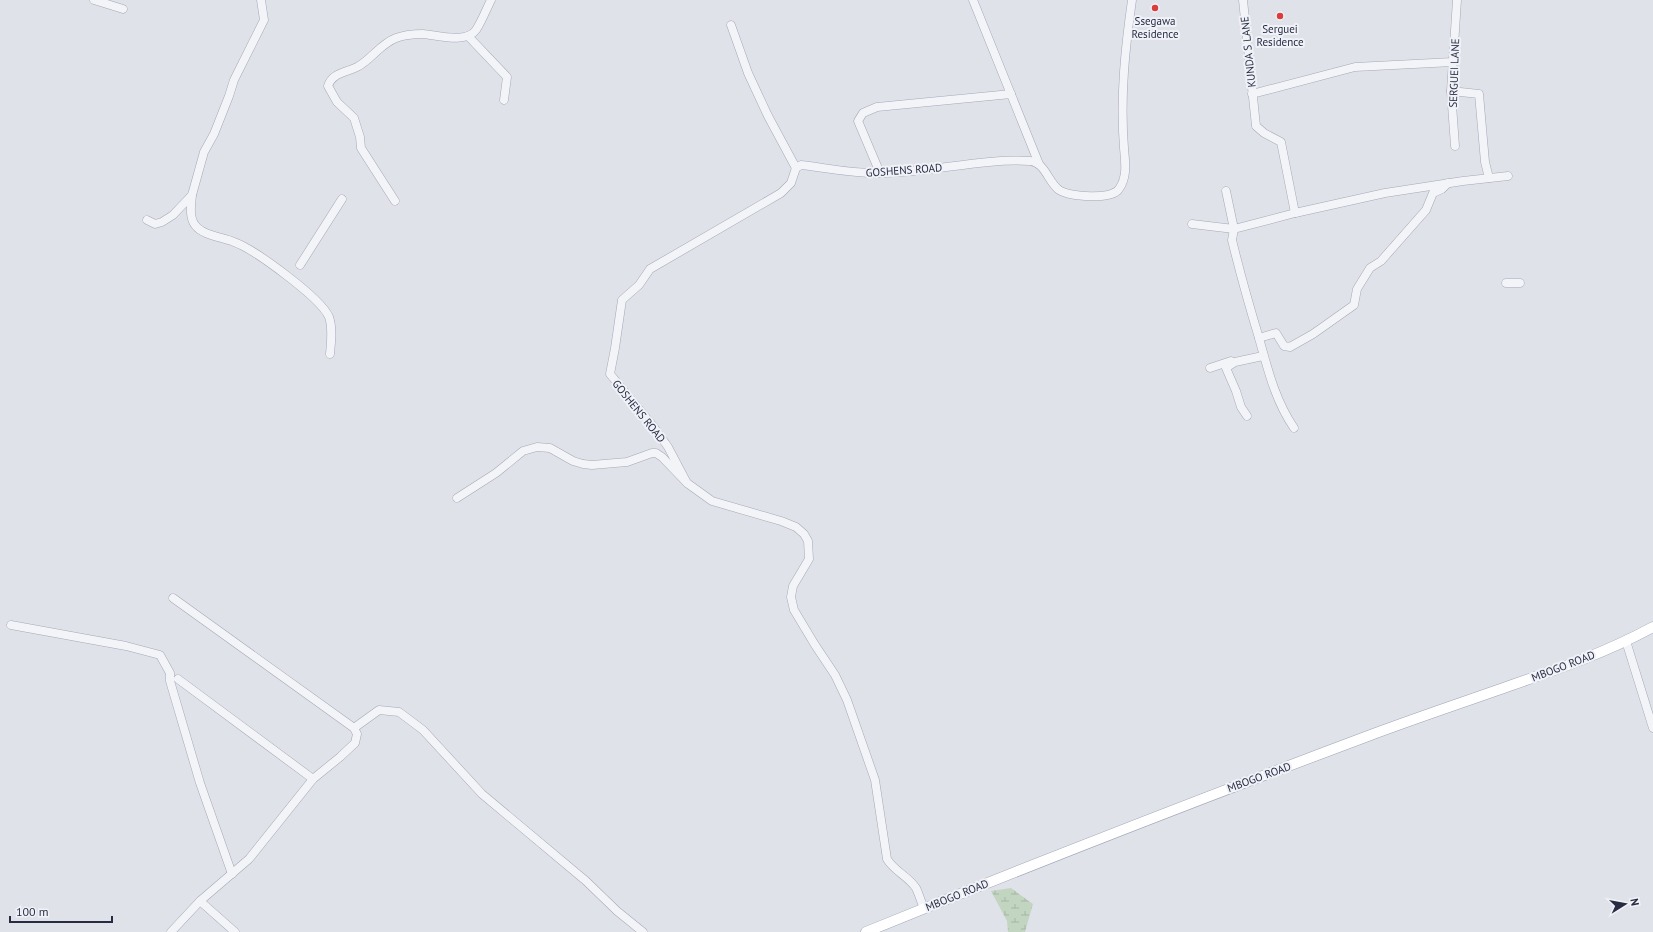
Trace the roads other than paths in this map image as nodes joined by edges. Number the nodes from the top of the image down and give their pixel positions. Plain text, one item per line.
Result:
1 (94, 0) edge
2 (261, 0) edge
3 (491, 0) edge
4 (973, 0) edge
5 (1132, 0) edge
6 (1243, 0) edge
7 (1457, 0) edge
8 (123, 9) dead end
9 (731, 24) dead end
10 (468, 36) junction
11 (1453, 62) junction
12 (1451, 91) junction
13 (1011, 94) junction
14 (1252, 94) junction
15 (504, 100) dead end
16 (1455, 146) dead end
17 (1039, 164) junction
18 (796, 168) junction
19 (880, 173) junction
20 (1508, 176) dead end
21 (1489, 178) junction
22 (1448, 183) junction
23 (1226, 191) dead end
24 (192, 195) junction
25 (342, 199) dead end
26 (395, 201) dead end
27 (1295, 213) junction
28 (147, 220) dead end
29 (1192, 224) dead end
30 (1234, 229) junction
31 (300, 265) dead end
32 (1506, 283) dead end
33 (1520, 283) dead end
34 (1259, 338) junction
35 (1261, 346) junction
36 (330, 354) dead end
37 (1263, 356) junction
38 (1210, 368) dead end
39 (1247, 416) dead end
40 (1294, 428) dead end
41 (687, 482) junction
42 (457, 498) dead end
43 (173, 598) dead end
44 (11, 625) dead end
45 (1653, 627) edge
46 (1626, 641) junction
47 (178, 679) dead end
48 (354, 728) junction
49 (1653, 728) edge
50 (313, 778) junction
51 (232, 874) junction
52 (200, 901) junction
53 (924, 908) junction
54 (171, 932) edge
55 (234, 932) edge
56 (643, 932) edge
57 (866, 932) edge

1 - 8 street
2 - 24 street
3 - 10 street
4 - 13 street
5 - 17 street
6 - 14 street, KUNDA S LANE
7 - 11 street, SERGUEI LANE
9 - 18 street
10 - 15 street
10 - 26 street
11 - 12 street, SERGUEI LANE
11 - 14 street
12 - 16 street, SERGUEI LANE
12 - 21 street
13 - 17 street
13 - 19 street
14 - 27 street, KUNDA S LANE
17 - 19 street, GOSHENS ROAD
18 - 19 street, GOSHENS ROAD
18 - 41 street, GOSHENS ROAD
20 - 21 street
21 - 22 street
22 - 27 street
22 - 34 street
23 - 30 street
24 - 28 street
24 - 36 street
25 - 31 street
27 - 30 street
29 - 30 street
30 - 34 street
32 - 33 street
34 - 35 street
35 - 37 street
35 - 38 street
37 - 39 street
37 - 40 street
41 - 42 street
41 - 53 street
43 - 48 street
44 - 51 street
45 - 46 main road, MBOGO ROAD
46 - 49 street
46 - 53 main road, MBOGO ROAD
47 - 50 street
48 - 50 street
48 - 56 street
50 - 51 street
51 - 52 street
52 - 54 street
52 - 55 street
53 - 57 main road, MBOGO ROAD

